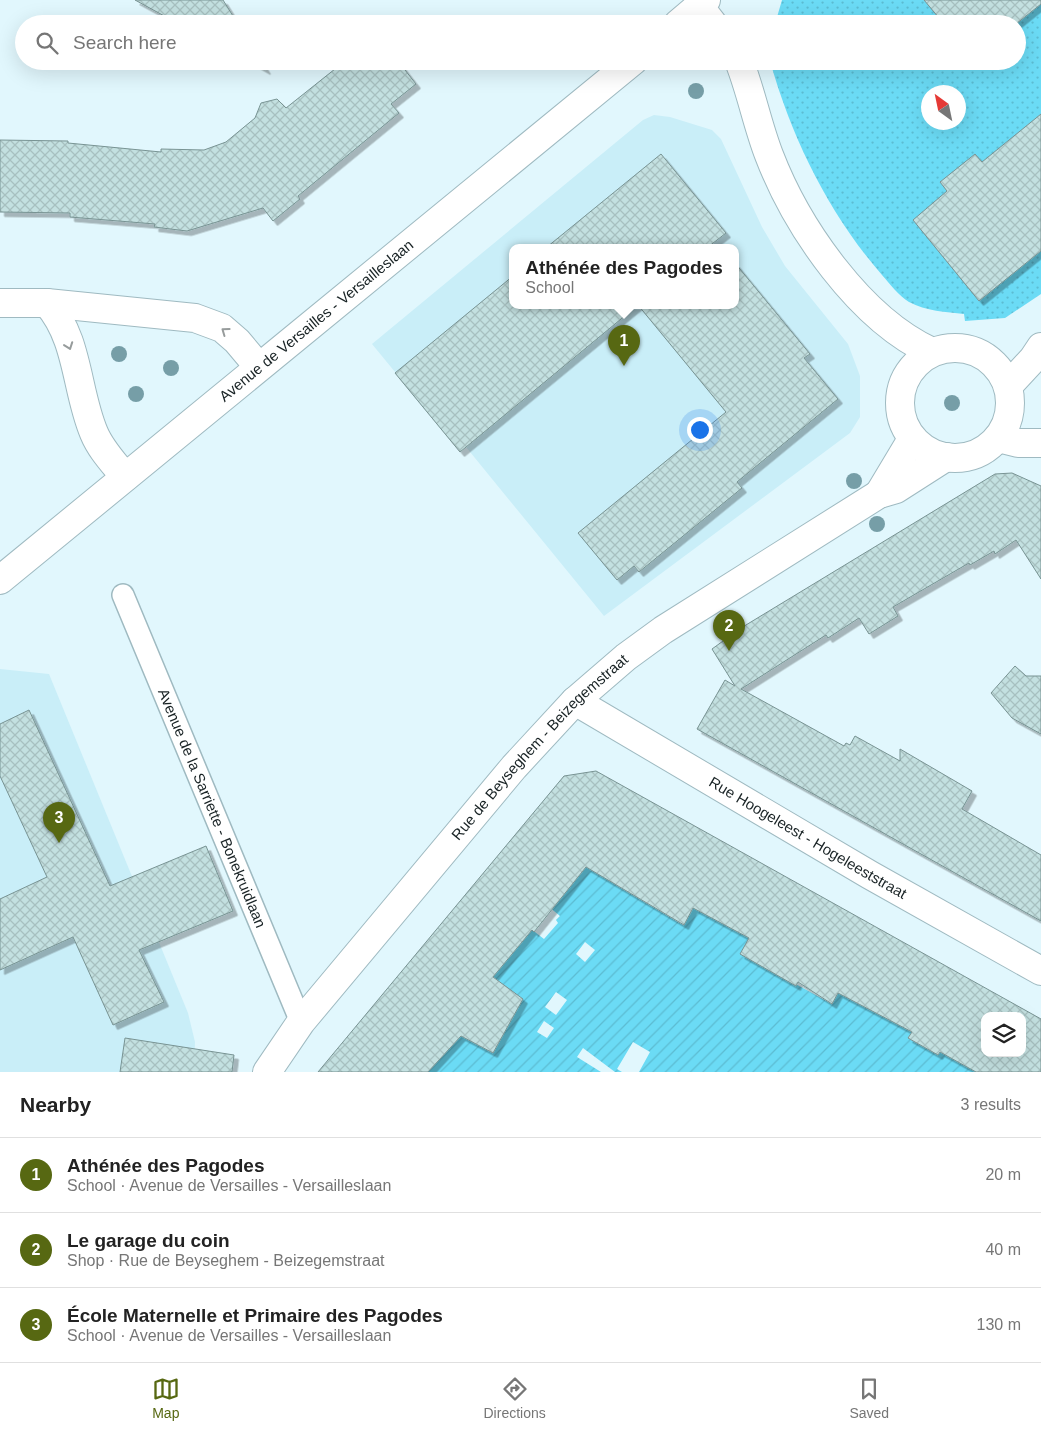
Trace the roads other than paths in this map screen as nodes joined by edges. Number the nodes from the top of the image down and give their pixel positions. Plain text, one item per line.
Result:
1 (622, 70) edge
2 (742, 70) edge
3 (0, 303) edge
4 (47, 303) junction
5 (882, 320) junction
6 (1041, 346) edge
7 (932, 352) junction
8 (258, 366) junction
9 (904, 381) junction
10 (1004, 387) junction
11 (1041, 432) edge
12 (912, 438) junction
13 (998, 438) junction
14 (1041, 443) edge
15 (946, 457) junction
16 (125, 477) junction
17 (879, 494) junction
18 (0, 580) edge
19 (123, 596) dead end
20 (575, 701) junction
21 (1041, 971) edge
22 (301, 1022) junction
23 (267, 1072) edge

1 - 8 street, Avenue de Versailles - Versailleslaan
2 - 5 street
3 - 4 street
8 -> 4 street
4 -> 16 street
5 - 7 street
5 - 9 street
6 - 10 street, Rue de Beyseghem - Beizegemstraat
7 - 9 street, Rue de Beyseghem - Beizegemstraat
7 - 10 street
8 - 16 street, Avenue de Versailles - Versailleslaan
9 - 12 street, Rue de Beyseghem - Beizegemstraat
10 - 11 street
10 - 13 street, Rue de Beyseghem - Beizegemstraat
12 - 15 street, Rue de Beyseghem - Beizegemstraat
12 - 17 street, Rue de Beyseghem - Beizegemstraat
13 - 14 street
13 - 15 street, Rue de Beyseghem - Beizegemstraat
15 - 17 street, Rue de Beyseghem - Beizegemstraat
16 - 18 street, Avenue de Versailles - Versailleslaan
17 - 20 street, Rue de Beyseghem - Beizegemstraat
19 - 22 lane, Avenue de la Sarriette - Bonekruidlaan
20 - 21 street, Rue Hoogeleest - Hogeleeststraat
20 - 22 street, Rue de Beyseghem - Beizegemstraat
22 - 23 street, Rue de Beyseghem - Beizegemstraat

